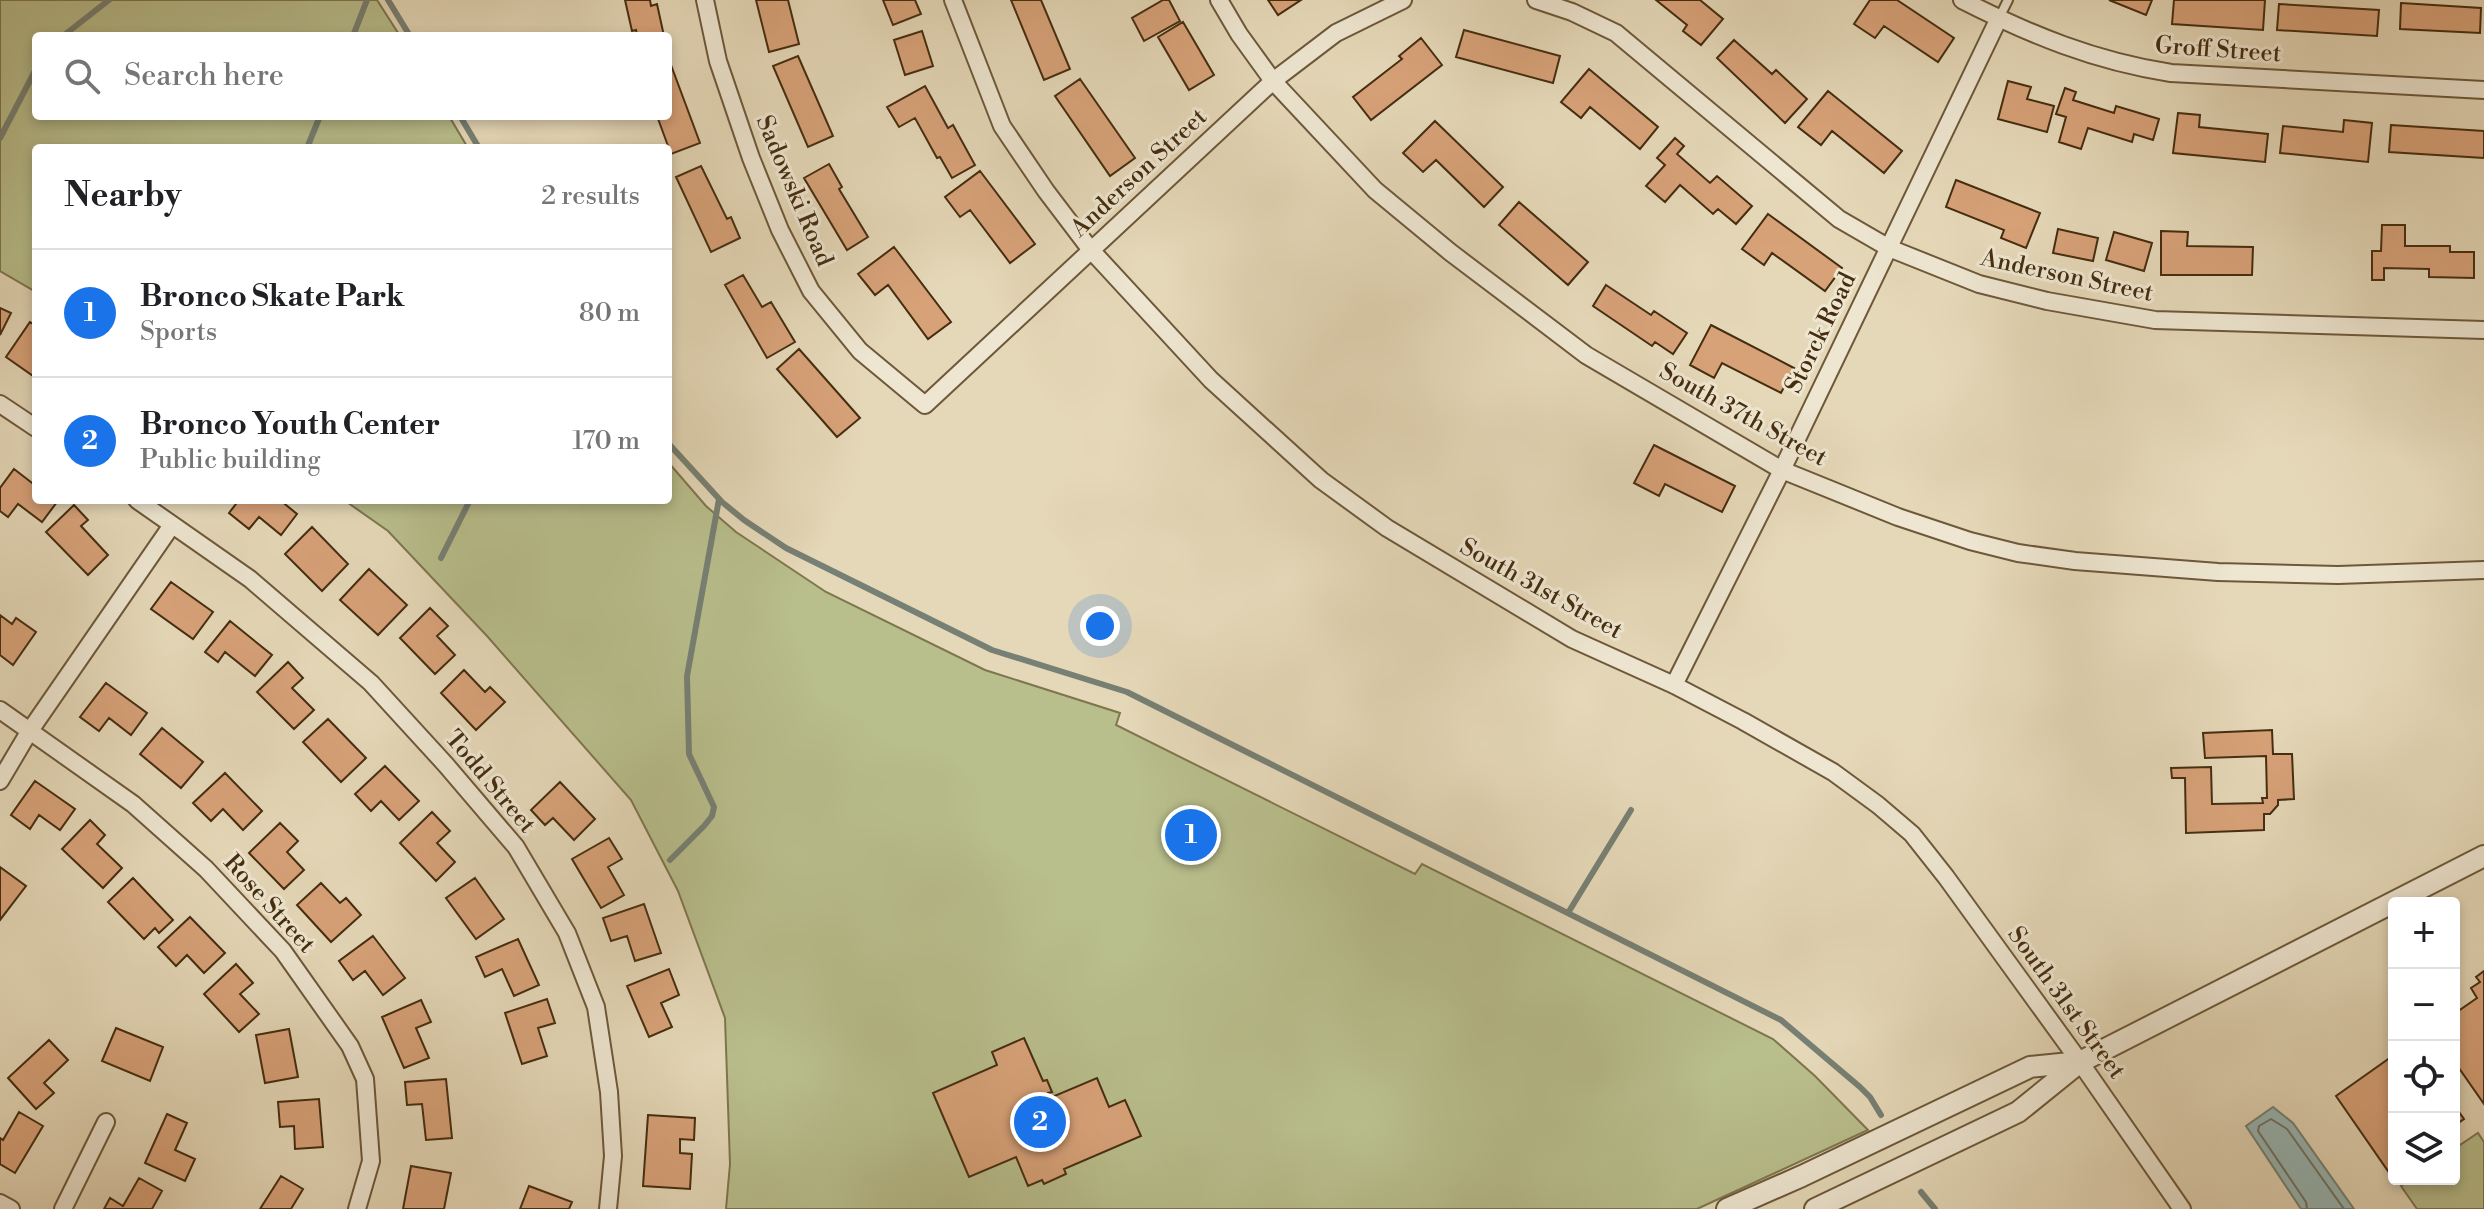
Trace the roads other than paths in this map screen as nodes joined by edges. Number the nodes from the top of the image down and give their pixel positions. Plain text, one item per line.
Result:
1 (705, 0) edge
2 (953, 0) edge
3 (1219, 0) edge
4 (1403, 0) edge
5 (1536, 0) edge
6 (1962, 0) edge
7 (2008, 0) edge
8 (1999, 18) junction
9 (1273, 81) junction
10 (2484, 90) edge
11 (1889, 248) junction
12 (1090, 249) junction
13 (2484, 330) edge
14 (0, 404) edge
15 (925, 405) joint
16 (32, 425) edge
17 (1782, 470) junction
18 (143, 504) edge
19 (172, 525) junction
20 (2484, 570) edge
21 (1674, 685) junction
22 (0, 710) edge
23 (29, 732) junction
24 (0, 781) edge
25 (2484, 856) edge
26 (2080, 1062) junction
27 (106, 1122) dead end
28 (0, 1203) edge
29 (11, 1209) edge
30 (63, 1209) edge
31 (357, 1209) edge
32 (608, 1209) edge
33 (1727, 1209) edge
34 (1815, 1209) edge
35 (2182, 1209) edge

1 - 15 street, Sadowski Road
2 - 12 street, South 31st Street
3 - 9 street, South 37th Street
4 - 9 street, Anderson Street
5 - 11 street, Anderson Street
6 - 8 street, Groff Street
7 - 8 lane, Storck Road
8 - 10 street, Groff Street
8 - 11 street, Storck Road
9 - 12 street, Anderson Street
9 - 17 street, South 37th Street
11 - 13 street, Anderson Street
11 - 17 street, Storck Road
12 - 15 street, Anderson Street
12 - 21 street, South 31st Street
14 - 16 street
17 - 20 street, South 37th Street
17 - 21 street, Storck Road
18 - 19 street, Todd Street
19 - 23 street
19 - 32 street, Todd Street
21 - 26 street, South 31st Street
22 - 23 street, Rose Street
23 - 24 street
23 - 31 street, Rose Street
25 - 26 street
26 - 33 street
26 - 34 street
26 - 35 street, South 31st Street
27 - 30 street
28 - 29 street

